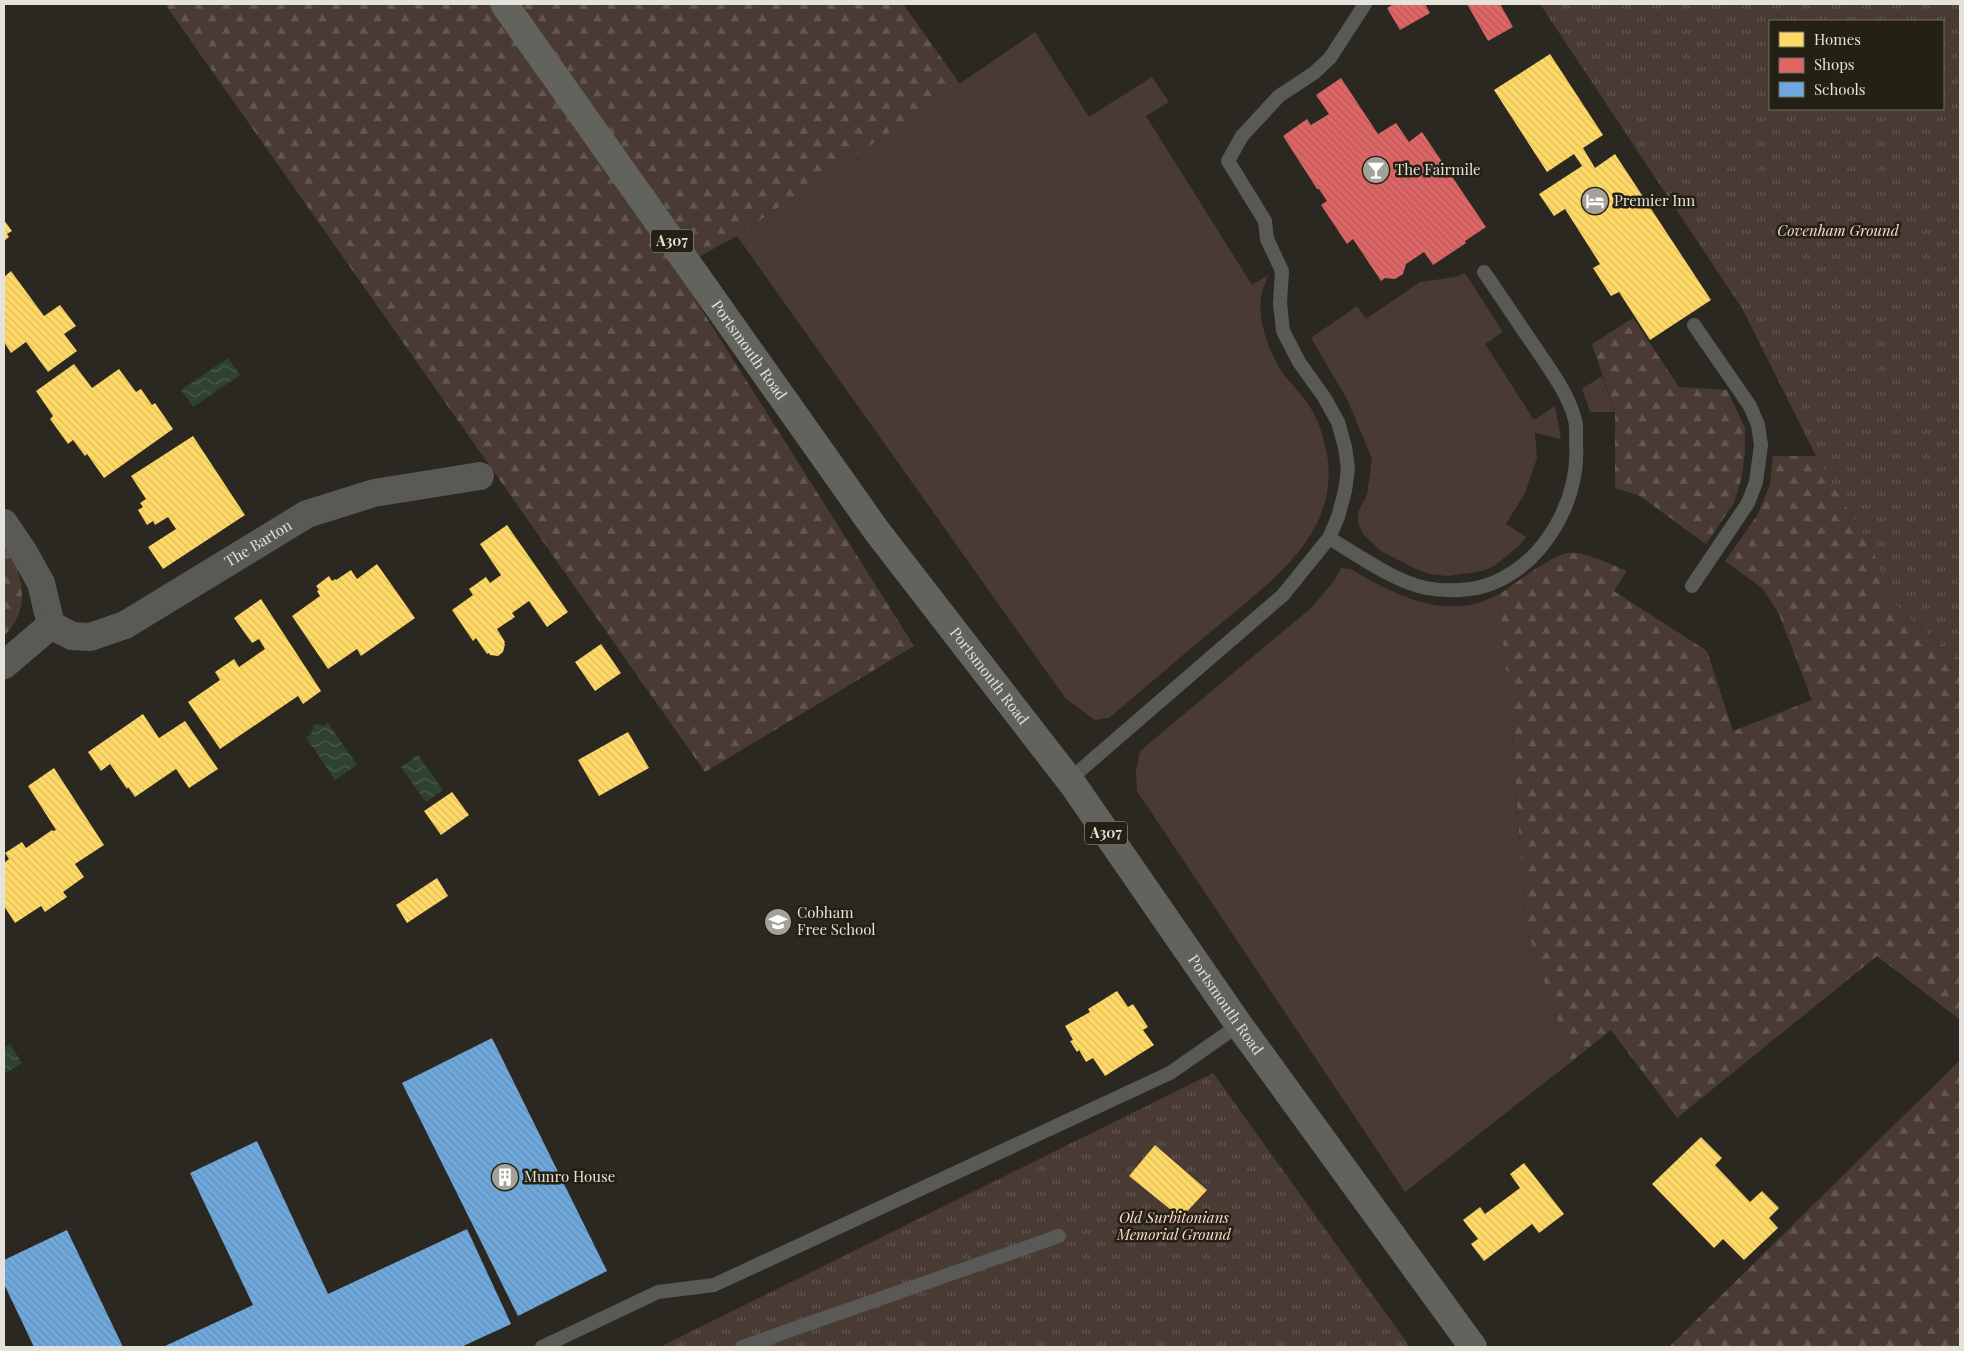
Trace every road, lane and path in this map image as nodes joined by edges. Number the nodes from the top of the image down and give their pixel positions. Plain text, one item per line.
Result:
1 (504, 4) edge
2 (1365, 4) edge
3 (1484, 272) dead end
4 (1694, 325) dead end
5 (480, 476) dead end
6 (4, 523) edge
7 (1329, 538) junction
8 (1692, 586) dead end
9 (52, 625) junction
10 (4, 665) edge
11 (1069, 780) junction
12 (1239, 1025) junction
13 (1059, 1236) dead end
14 (542, 1347) edge
15 (742, 1347) edge
16 (1473, 1347) edge

1 - 11 main road, Portsmouth Road / A307
2 - 7 lane
3 - 7 lane
4 - 8 lane
5 - 9 street, The Barton
6 - 9 street
7 - 11 lane
9 - 10 street
11 - 12 main road, Portsmouth Road / A307
12 - 14 lane
12 - 16 main road, Portsmouth Road / A307
13 - 15 lane

